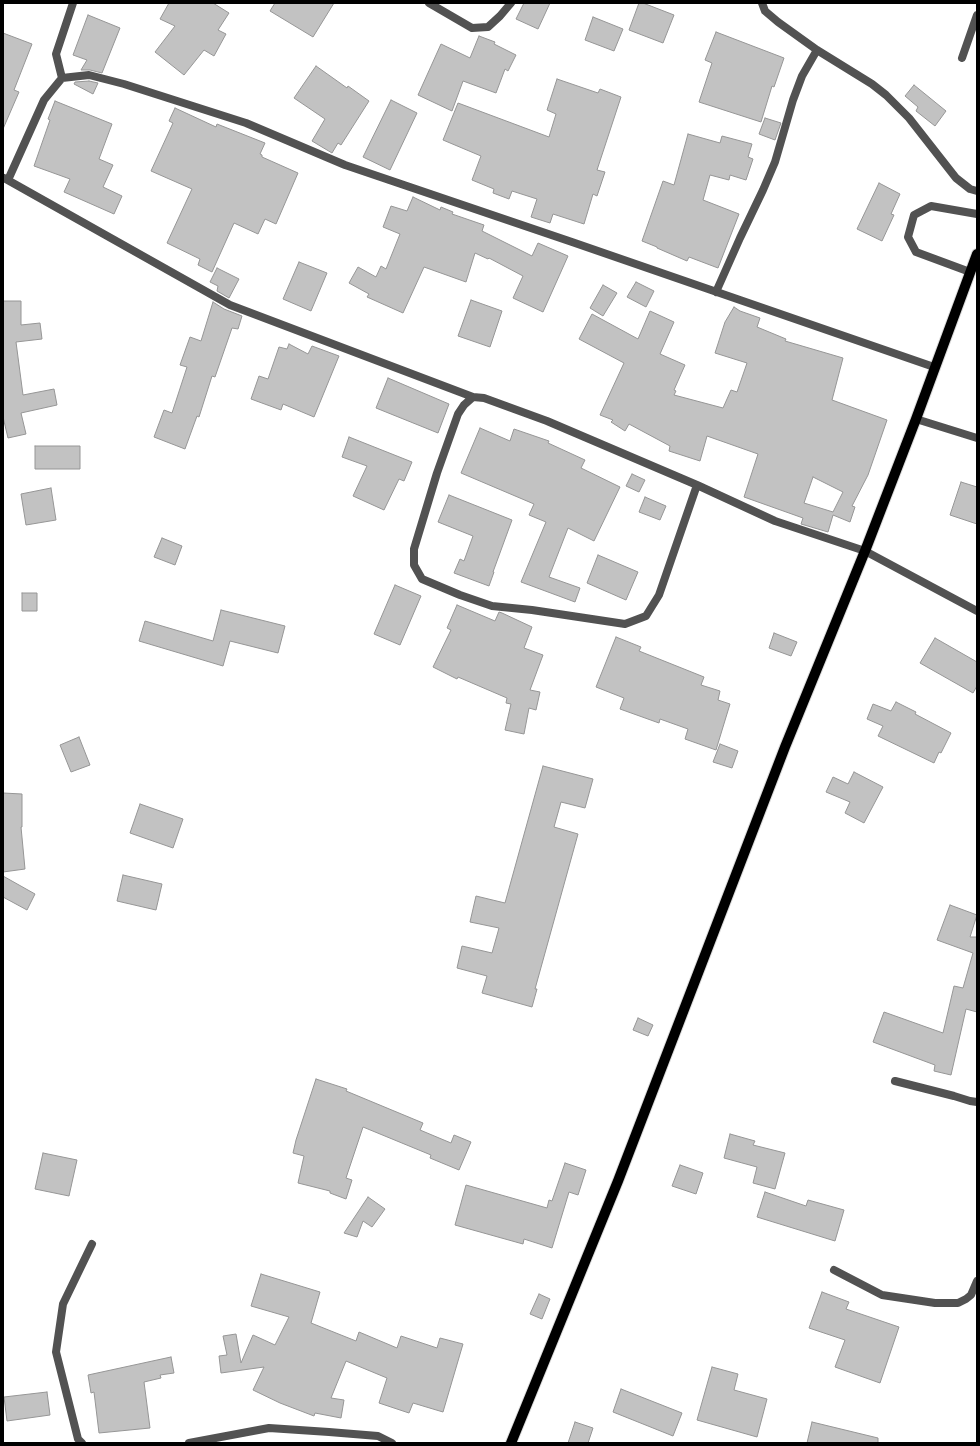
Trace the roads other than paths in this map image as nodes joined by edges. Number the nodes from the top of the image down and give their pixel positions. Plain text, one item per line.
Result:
1 (73, 3) edge
2 (430, 3) edge
3 (511, 3) edge
4 (762, 3) edge
5 (977, 15) edge
6 (817, 50) junction
7 (962, 58) dead end
8 (62, 78) junction
9 (5, 179) edge
10 (977, 191) edge
11 (977, 214) edge
12 (976, 258) edge
13 (970, 272) junction
14 (716, 292) junction
15 (934, 368) junction
16 (474, 397) junction
17 (916, 419) junction
18 (977, 438) edge
19 (697, 485) junction
20 (866, 551) junction
21 (977, 611) edge
22 (895, 1081) dead end
23 (977, 1102) edge
24 (92, 1244) dead end
25 (834, 1270) dead end
26 (977, 1281) edge
27 (82, 1443) edge
28 (189, 1443) edge
29 (392, 1443) edge
30 (511, 1443) edge

1 - 8 street
2 - 3 street
4 - 6 street
5 - 7 street
6 - 10 street
6 - 14 street
8 - 9 street
8 - 14 street
9 - 16 street
11 - 13 street
12 - 13 main road
13 - 15 main road
14 - 15 street
15 - 17 main road
16 - 19 street
16 - 19 street
17 - 18 street
17 - 20 main road
19 - 20 street
20 - 21 street
20 - 30 main road
22 - 23 street
24 - 27 street
25 - 26 street
28 - 29 street

